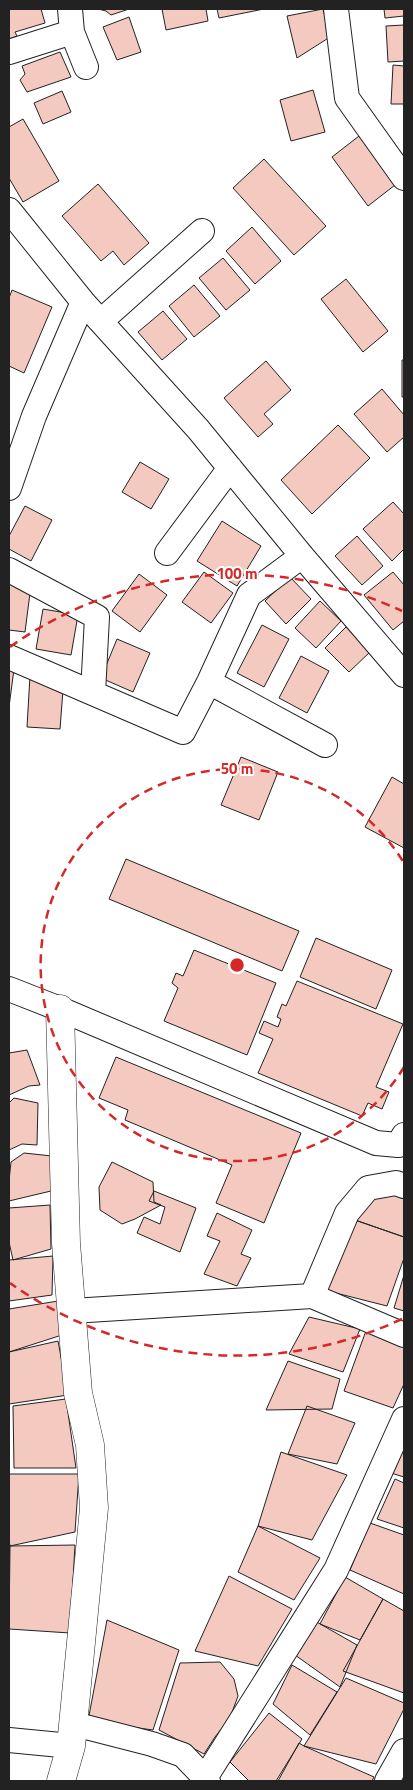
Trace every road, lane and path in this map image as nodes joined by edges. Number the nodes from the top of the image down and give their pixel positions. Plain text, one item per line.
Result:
1 (70, 9) edge
2 (336, 9) edge
3 (72, 32) junction
4 (9, 52) edge
5 (86, 67) dead end
6 (404, 178) edge
7 (9, 210) edge
8 (202, 231) dead end
9 (83, 302) junction
10 (101, 321) junction
11 (230, 468) junction
12 (9, 488) edge
13 (167, 553) dead end
14 (302, 556) junction
15 (9, 570) edge
16 (9, 657) edge
17 (404, 675) edge
18 (210, 682) junction
19 (93, 693) junction
20 (325, 745) dead end
21 (9, 989) edge
22 (60, 1009) junction
23 (404, 1135) edge
24 (404, 1186) edge
25 (312, 1296) junction
26 (72, 1311) junction
27 (404, 1335) edge
28 (404, 1419) edge
29 (72, 1735) junction
30 (9, 1740) edge
31 (404, 1751) edge
32 (206, 1780) edge
33 (61, 1781) edge
34 (387, 1781) edge

1 - 3 street
2 - 6 street
3 - 4 street
3 - 5 street
7 - 9 street
8 - 10 street
9 - 10 street
9 - 12 street
10 - 11 street
11 - 13 street
11 - 14 street
14 - 17 street
14 - 18 street
15 - 19 street
16 - 19 street
18 - 19 street
18 - 20 street
21 - 22 street
22 - 23 street
22 - 26 street
24 - 25 street
25 - 26 street
25 - 27 street
26 - 29 street
28 - 32 street
29 - 30 street
29 - 32 street
29 - 33 street
31 - 34 street

